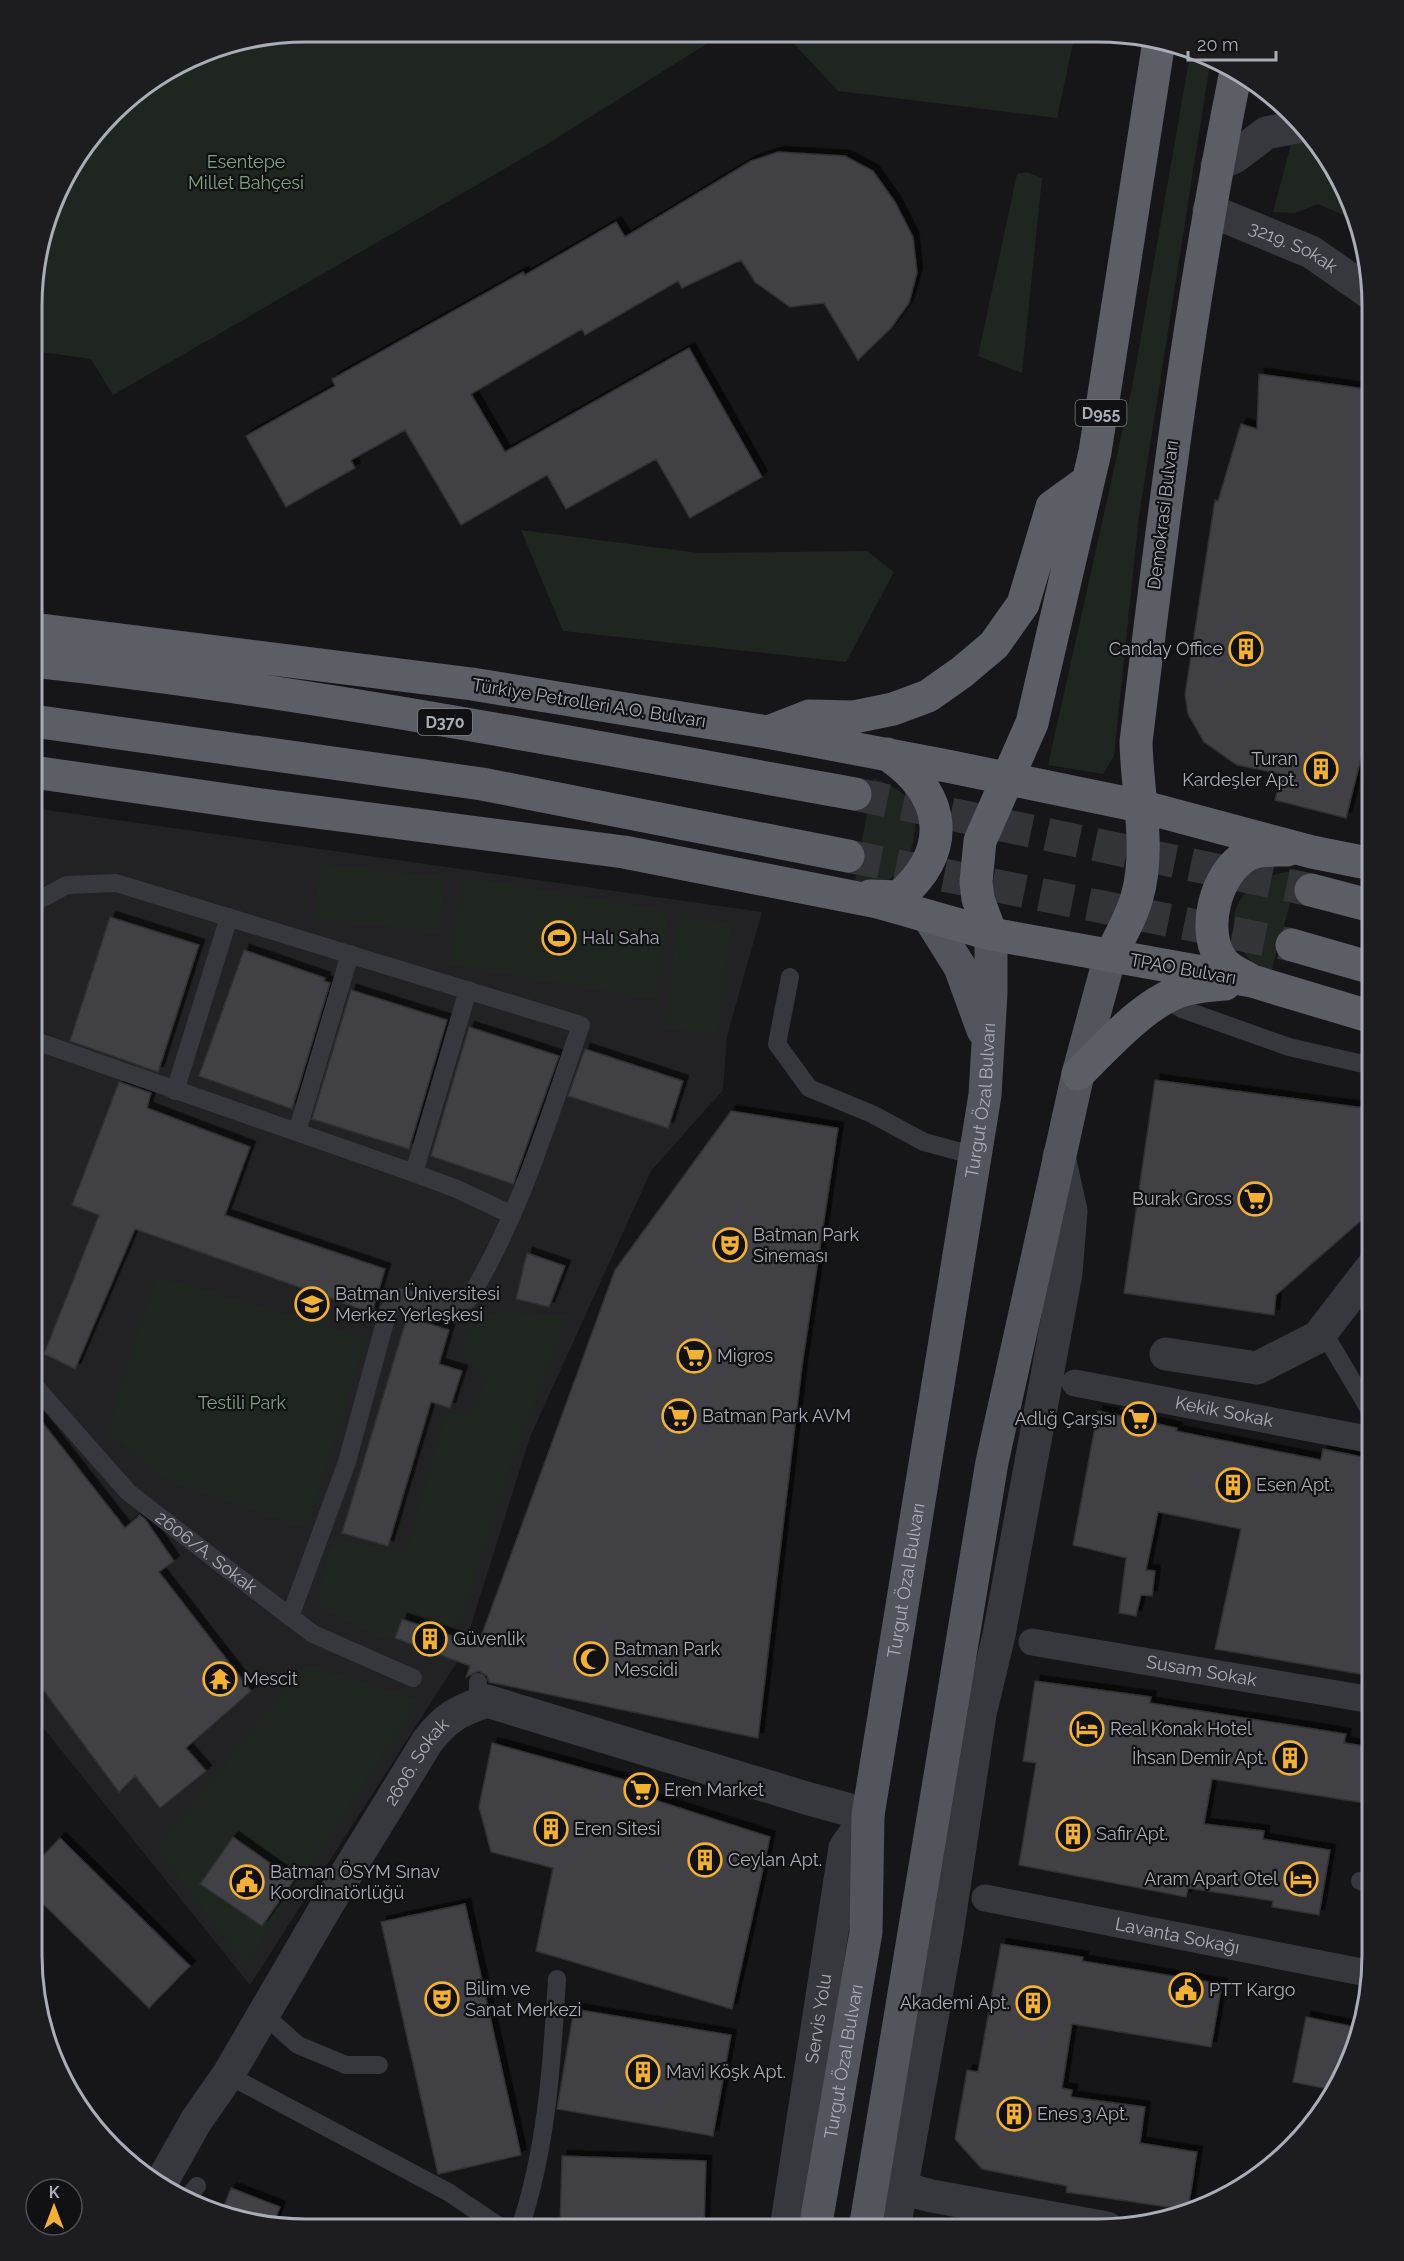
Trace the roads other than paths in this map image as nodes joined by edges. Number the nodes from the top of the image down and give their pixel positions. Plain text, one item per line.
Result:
1 (1158, 49) edge
2 (1234, 80) edge
3 (1292, 128) edge
4 (1217, 165) junction
5 (1209, 210) junction
6 (1361, 287) edge
7 (1088, 481) junction
8 (42, 629) edge
9 (42, 662) edge
10 (42, 722) edge
11 (767, 732) junction
12 (886, 754) junction
13 (42, 773) edge
14 (1010, 778) junction
15 (855, 794) tunnel mouth
16 (1140, 806) junction
17 (1312, 852) junction
18 (849, 856) tunnel mouth
19 (1362, 862) edge
20 (1311, 890) tunnel mouth
21 (835, 894) junction
22 (42, 898) edge
23 (1362, 903) edge
24 (928, 916) junction
25 (229, 917) junction
26 (991, 933) junction
27 (1292, 945) tunnel mouth
28 (350, 954) junction
29 (1110, 956) junction
30 (1362, 965) edge
31 (790, 977) dead end
32 (1252, 981) junction
33 (468, 990) junction
34 (1165, 999) junction
35 (1362, 1014) edge
36 (42, 1043) edge
37 (988, 1046) junction
38 (1362, 1064) edge
39 (1078, 1074) junction
40 (175, 1091) junction
41 (297, 1132) junction
42 (976, 1156) junction
43 (1059, 1156) junction
44 (414, 1173) junction
45 (513, 1215) junction
46 (1362, 1280) edge
47 (1318, 1337) junction
48 (1166, 1354) dead end
49 (1075, 1383) dead end
50 (42, 1394) edge
51 (1362, 1397) edge
52 (1362, 1438) edge
53 (290, 1617) junction
54 (1032, 1642) dead end
55 (413, 1678) dead end
56 (1362, 1698) edge
57 (868, 1815) junction
58 (985, 1898) dead end
59 (1361, 1972) edge
60 (557, 1979) dead end
61 (264, 2014) junction
62 (379, 2065) dead end
63 (228, 2075) junction
64 (164, 2178) edge
65 (900, 2188) junction
66 (488, 2219) edge
67 (523, 2219) edge
68 (788, 2219) edge
69 (817, 2219) edge
70 (867, 2219) edge
71 (895, 2219) edge
72 (1058, 2219) edge

1 - 7 highway, D955
2 - 4 highway, Demokrasi Bulvarı
3 - 4 street
4 - 5 highway, Demokrasi Bulvarı
5 - 6 street, 3219. Sokak
5 - 16 highway, Demokrasi Bulvarı
7 - 11 highway
7 - 14 highway, D955
8 - 11 highway, Türkiye Petrolleri A.O. Bulvarı
9 - 15 highway, D370
10 - 18 highway
11 - 12 highway, Türkiye Petrolleri A.O. Bulvarı
12 - 14 highway, Türkiye Petrolleri A.O. Bulvarı
12 - 21 highway
13 - 21 highway
14 - 16 highway, Türkiye Petrolleri A.O. Bulvarı
14 - 26 highway
16 - 17 highway
16 - 29 highway, Demokrasi Bulvarı
17 - 19 highway
17 - 32 highway
20 - 23 highway
21 - 24 highway
22 - 25 lane
24 - 26 highway
24 - 37 main road
25 - 28 lane
25 - 40 lane
26 - 29 highway, TPAO Bulvarı
26 - 37 main road, Turgut Özal Bulvarı
27 - 30 highway
28 - 33 lane
28 - 41 lane
29 - 32 highway, TPAO Bulvarı
29 - 39 main road
31 - 42 lane
32 - 34 highway
32 - 35 highway, TPAO Bulvarı
33 - 44 lane
33 - 45 lane
34 - 38 lane
34 - 39 highway
36 - 40 lane
37 - 42 main road, Turgut Özal Bulvarı
39 - 43 main road
40 - 41 lane
41 - 44 lane
42 - 57 main road, Turgut Özal Bulvarı
43 - 65 street
43 - 70 main road
44 - 45 lane
45 - 53 lane
46 - 47 street
47 - 48 street
47 - 51 lane
49 - 52 street, Kekik Sokak
50 - 53 lane, 2606/A. Sokak
53 - 55 lane, 2606/A. Sokak
54 - 56 street, Susam Sokak
57 - 61 street, 2606. Sokak
57 - 68 street, Servis Yolu
57 - 69 main road, Turgut Özal Bulvarı
58 - 59 street, Lavanta Sokağı
60 - 67 lane
61 - 62 lane
61 - 63 street, 2606. Sokak
63 - 64 street, 2606. Sokak
63 - 66 lane
65 - 71 street
65 - 72 street

